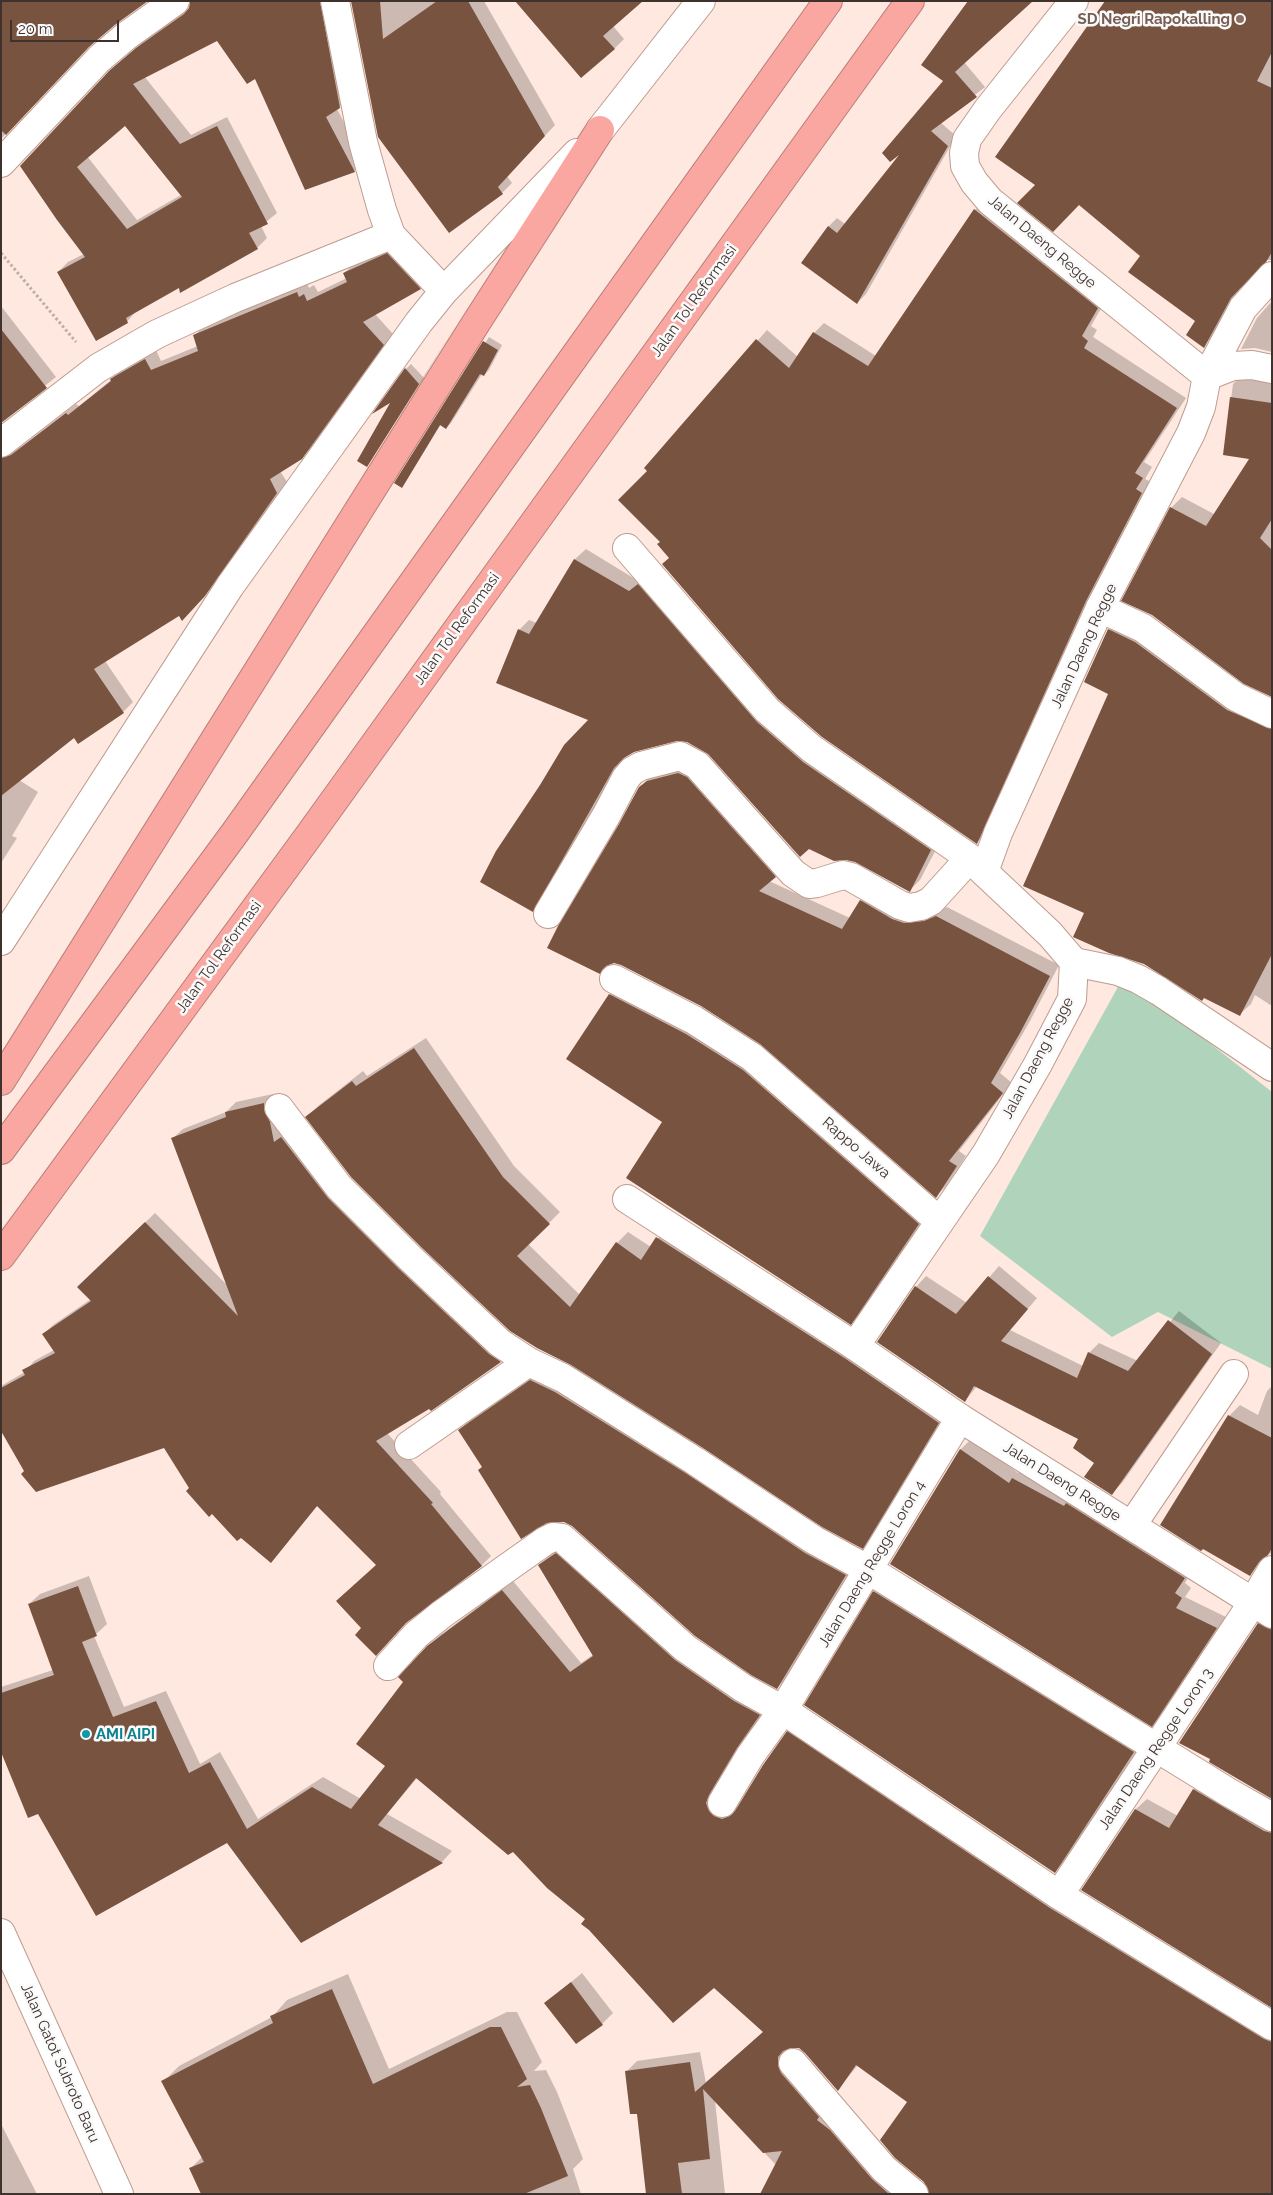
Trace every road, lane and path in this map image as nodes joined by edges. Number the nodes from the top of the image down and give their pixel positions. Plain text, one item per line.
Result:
1 (175, 1) edge
2 (335, 1) edge
3 (701, 1) edge
4 (828, 1) edge
5 (910, 1) edge
6 (1074, 1) edge
7 (600, 130) junction
8 (1, 162) edge
9 (391, 235) junction
10 (1, 253) edge
11 (1272, 276) edge
12 (444, 291) junction
13 (98, 368) junction
14 (1272, 369) edge
15 (1207, 376) junction
16 (1, 443) edge
17 (627, 548) dead end
18 (1100, 608) junction
19 (1272, 714) edge
20 (977, 865) junction
21 (548, 914) dead end
22 (1, 941) edge
23 (1074, 962) junction
24 (614, 979) dead end
25 (1272, 1067) edge
26 (1, 1081) edge
27 (279, 1108) dead end
28 (1, 1150) edge
29 (626, 1199) dead end
30 (939, 1221) junction
31 (1, 1256) edge
32 (855, 1346) junction
33 (529, 1362) junction
34 (1234, 1374) dead end
35 (960, 1418) junction
36 (409, 1445) dead end
37 (1132, 1526) junction
38 (869, 1570) junction
39 (1272, 1570) edge
40 (1262, 1608) edge
41 (388, 1666) dead end
42 (783, 1710) junction
43 (1157, 1746) junction
44 (722, 1803) dead end
45 (1272, 1817) edge
46 (1059, 1895) junction
47 (1, 1932) edge
48 (1272, 2026) edge
49 (793, 2063) dead end
50 (119, 2194) edge
51 (914, 2194) edge

1 - 8 street
2 - 9 street
3 - 7 street
4 - 28 highway
5 - 31 highway, Jalan Tol Reformasi
6 - 15 street, Jalan Daeng Regge
7 - 12 street
7 - 26 highway
9 - 12 street
9 - 13 street
10 - 13 path
11 - 15 street
12 - 22 street
13 - 16 street
14 - 15 street
15 - 18 street, Jalan Daeng Regge
17 - 20 street
18 - 19 street
18 - 20 street, Jalan Daeng Regge
20 - 21 street
20 - 23 street
23 - 25 street
23 - 30 street, Jalan Daeng Regge
24 - 30 street, Rappo Jawa
27 - 33 street
29 - 32 street, Jalan Daeng Regge
30 - 32 street, Jalan Daeng Regge
32 - 35 street, Jalan Daeng Regge
33 - 36 street
33 - 38 street
34 - 37 street
35 - 37 street, Jalan Daeng Regge
35 - 38 street, Jalan Daeng Regge Loron 4
37 - 40 street, Jalan Daeng Regge
38 - 42 street, Jalan Daeng Regge Loron 4
38 - 43 street
39 - 40 street, Jalan Daeng Regge Loron 3
40 - 43 street, Jalan Daeng Regge Loron 3
41 - 42 street
42 - 44 street, Jalan Daeng Regge Loron 4
42 - 46 street
43 - 45 street
43 - 46 street, Jalan Daeng Regge Loron 3
46 - 48 street
47 - 50 street, Jalan Gatot Subroto Baru
49 - 51 street

